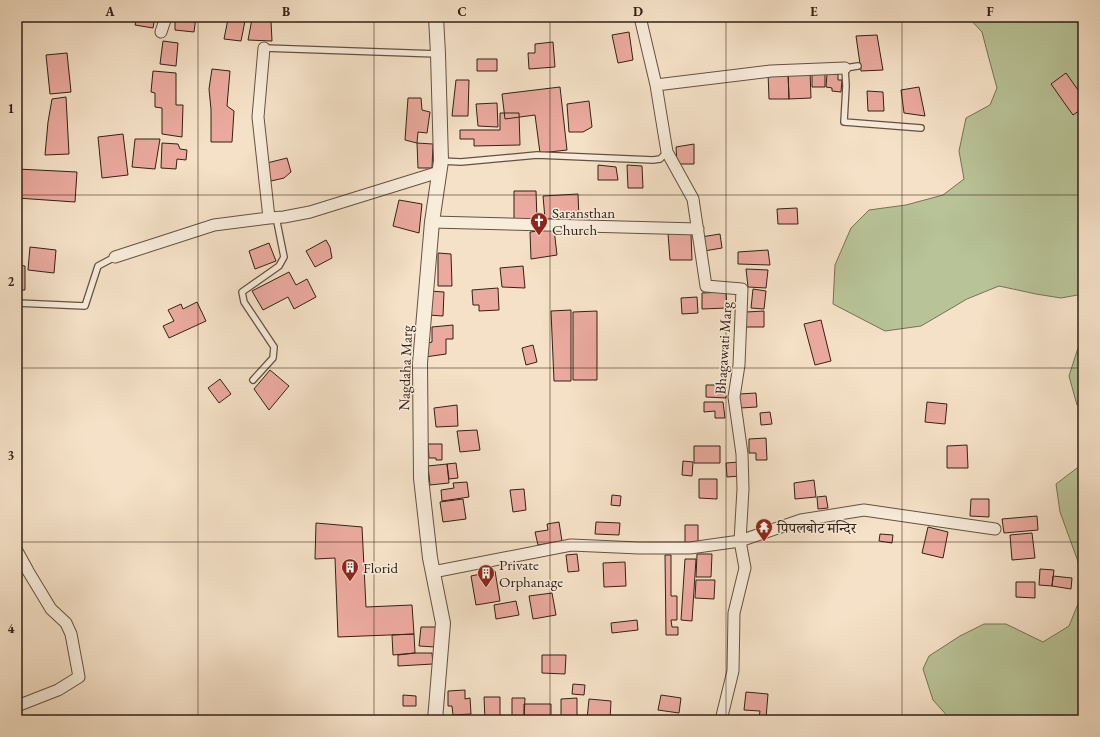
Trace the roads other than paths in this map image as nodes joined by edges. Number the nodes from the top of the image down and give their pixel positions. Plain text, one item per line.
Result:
1 (166, 17) edge
2 (436, 17) edge
3 (640, 17) edge
4 (161, 32) dead end
5 (264, 48) joint
6 (438, 54) junction
7 (858, 66) dead end
8 (845, 68) junction
9 (656, 85) junction
10 (921, 128) dead end
11 (667, 152) junction
12 (440, 166) junction
13 (272, 218) junction
14 (432, 222) junction
15 (698, 229) junction
16 (115, 257) joint
17 (17, 304) edge
18 (253, 380) dead end
19 (995, 529) dead end
20 (740, 541) junction
21 (17, 550) edge
22 (433, 572) junction
23 (17, 706) edge
24 (435, 720) edge
25 (721, 720) edge

1 - 4 street
2 - 6 street, Nagdaha Marg
3 - 9 street, Bhagawati Marg
5 - 6 lane
5 - 13 street
6 - 12 street, Nagdaha Marg
7 - 8 lane
8 - 9 street
8 - 10 lane
9 - 11 street, Bhagawati Marg
11 - 12 lane
11 - 15 street, Bhagawati Marg
12 - 13 street
12 - 14 street, Nagdaha Marg
13 - 16 street
13 - 18 lane
14 - 15 street
14 - 22 street, Nagdaha Marg
15 - 20 street, Bhagawati Marg
16 - 17 lane
19 - 20 street
20 - 22 street
20 - 25 street, Bhagawati Marg
21 - 23 street
22 - 24 street, Nagdaha Marg

